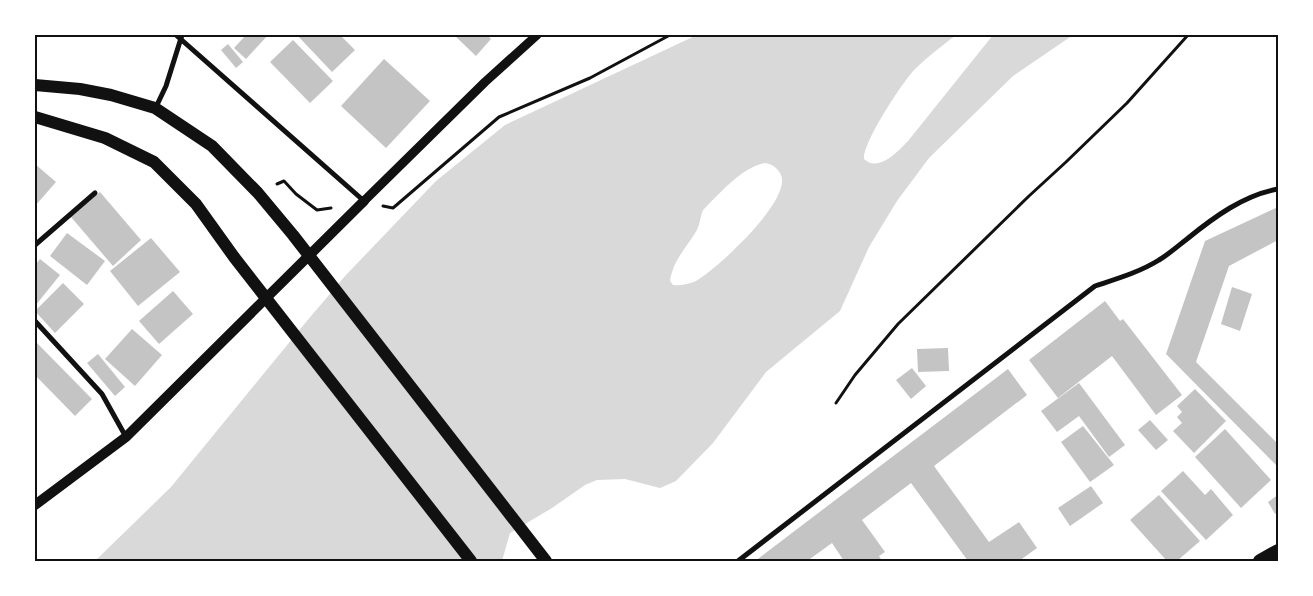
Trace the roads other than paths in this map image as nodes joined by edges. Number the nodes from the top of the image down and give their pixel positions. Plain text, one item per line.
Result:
1 (176, 35) edge
2 (537, 35) edge
3 (182, 37) edge
4 (35, 85) edge
5 (155, 108) junction
6 (35, 117) edge
7 (1278, 189) edge
8 (95, 193) dead end
9 (364, 201) junction
10 (35, 245) edge
11 (35, 321) edge
12 (126, 437) junction
13 (35, 505) edge
14 (1278, 551) edge
15 (472, 561) edge
16 (546, 561) edge
17 (738, 561) edge
18 (1260, 561) edge

1 - 3 street
2 - 9 street
3 - 5 street
3 - 9 street
4 - 5 main road
5 - 16 main road
6 - 15 main road
7 - 17 street
8 - 10 street
9 - 12 main road
11 - 12 street
12 - 13 main road
14 - 18 highway

